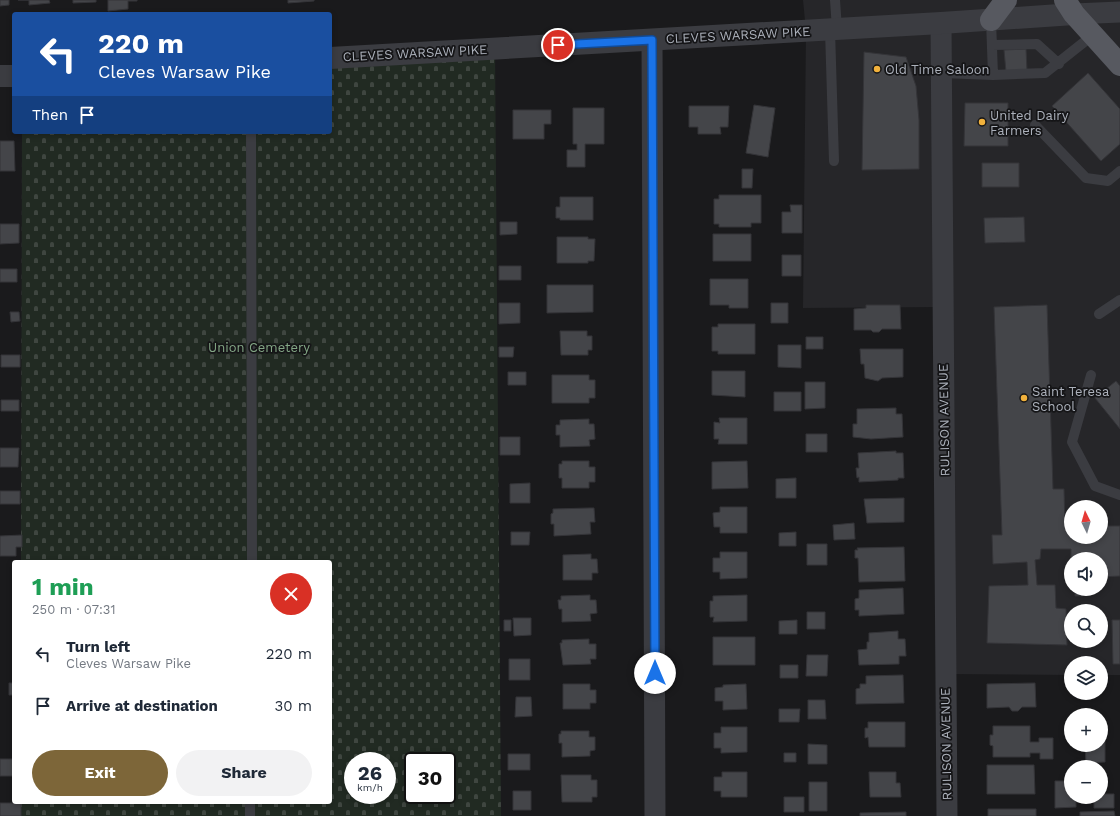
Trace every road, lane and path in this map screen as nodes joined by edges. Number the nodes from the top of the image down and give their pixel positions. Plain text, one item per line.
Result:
1 (835, 0) edge
2 (1006, 0) edge
3 (1070, 7) edge
4 (1120, 12) edge
5 (991, 20) junction
6 (941, 23) junction
7 (833, 29) junction
8 (1093, 35) junction
9 (652, 40) junction
10 (992, 45) junction
11 (332, 58) edge
12 (1059, 64) junction
13 (1120, 65) edge
14 (942, 73) junction
15 (993, 75) junction
16 (0, 76) edge
17 (12, 76) edge
18 (1035, 125) dead end
19 (251, 134) edge
20 (834, 161) dead end
21 (1120, 171) edge
22 (1120, 300) edge
23 (1099, 314) dead end
24 (1090, 375) dead end
25 (1120, 495) edge
26 (252, 560) edge
27 (250, 804) edge
28 (250, 816) edge
29 (655, 816) edge
30 (947, 816) edge

1 - 7 lane
2 - 5 main road
3 - 4 street
3 - 5 street, CLEVES WARSAW PIKE
3 - 8 main road
5 - 6 street, CLEVES WARSAW PIKE
5 - 10 lane
6 - 7 street, CLEVES WARSAW PIKE
6 - 14 street, RULISON AVENUE
7 - 9 street, CLEVES WARSAW PIKE
7 - 20 lane
8 - 12 lane
8 - 13 main road
9 - 11 street, CLEVES WARSAW PIKE
9 - 29 street
10 - 12 lane
10 - 15 lane
12 - 15 lane
14 - 15 lane
14 - 30 street, RULISON AVENUE
16 - 17 street
18 - 21 lane
19 - 26 lane
22 - 23 lane
24 - 25 lane
27 - 28 lane

